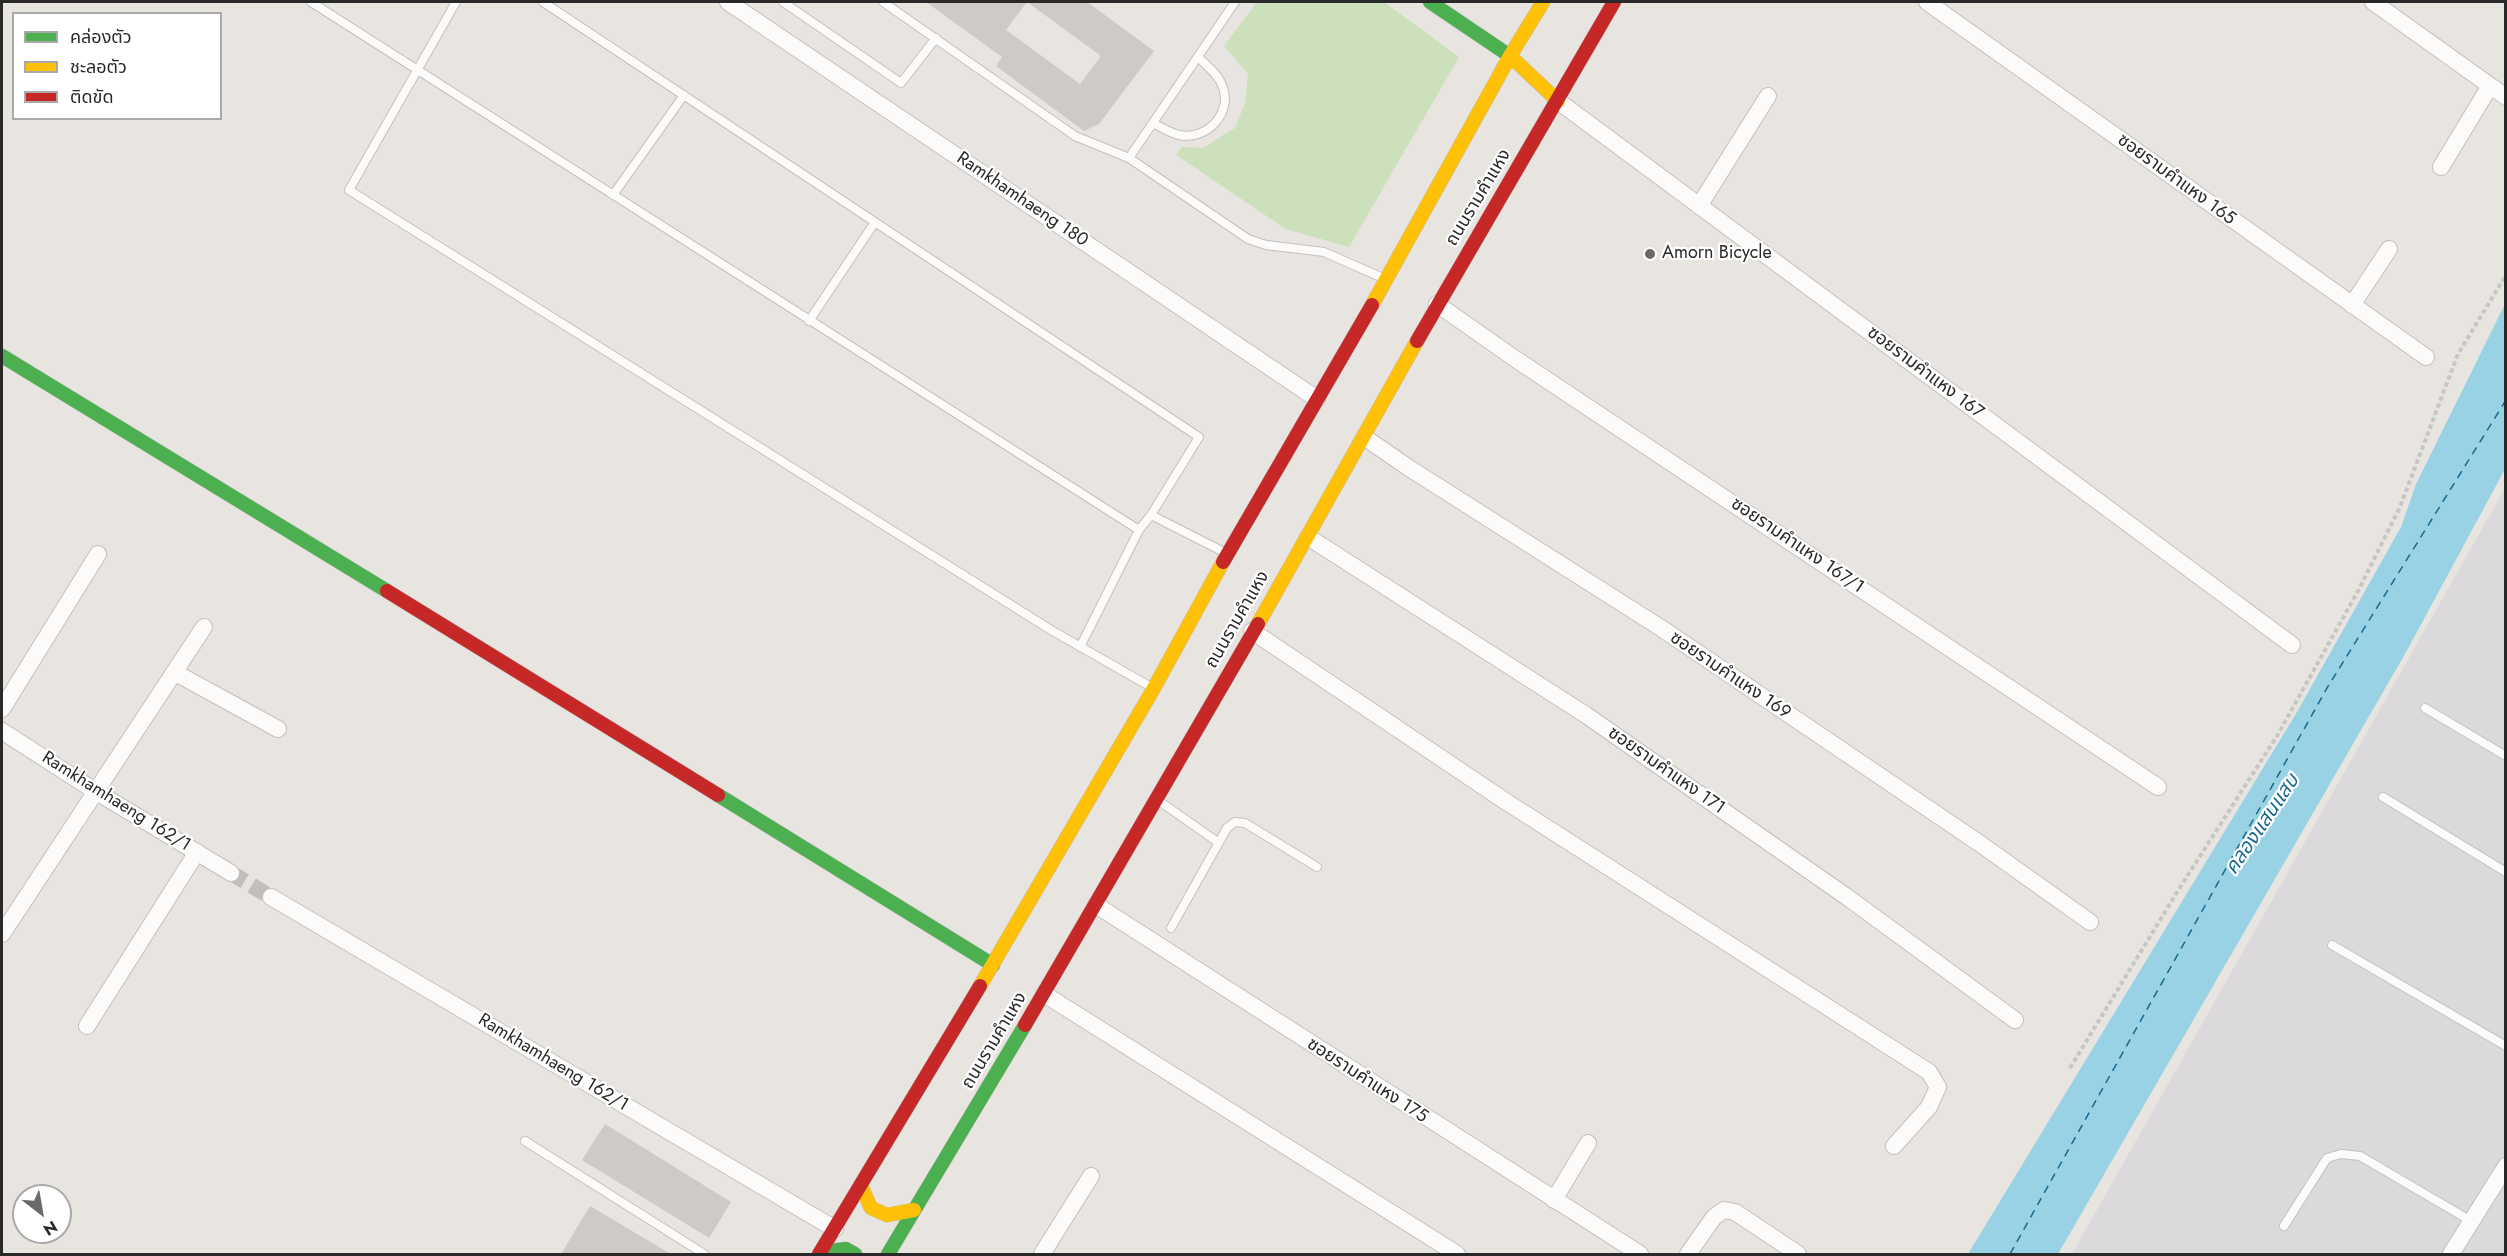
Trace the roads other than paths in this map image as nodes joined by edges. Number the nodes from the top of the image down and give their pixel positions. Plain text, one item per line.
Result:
1 (311, 2) edge
2 (456, 2) edge
3 (543, 2) edge
4 (728, 2) edge
5 (783, 2) edge
6 (883, 2) edge
7 (1235, 2) edge
8 (1430, 2) edge
9 (1543, 2) edge
10 (1614, 2) edge
11 (1927, 2) edge
12 (2373, 2) edge
13 (936, 38) junction
14 (1510, 56) junction
15 (1197, 57) junction
16 (418, 70) junction
17 (2490, 86) junction
18 (684, 95) junction
19 (1768, 96) dead end
20 (2505, 97) edge
21 (1558, 101) junction
22 (1153, 123) junction
23 (1129, 158) junction
24 (2441, 167) dead end
25 (613, 195) junction
26 (1699, 206) junction
27 (875, 222) junction
28 (2389, 249) dead end
29 (1386, 280) junction
30 (1437, 304) junction
31 (2352, 305) junction
32 (809, 321) junction
33 (2, 356) edge
34 (2426, 357) dead end
35 (1317, 399) junction
36 (1364, 437) junction
37 (1151, 515) junction
38 (1139, 530) junction
39 (1308, 537) junction
40 (98, 554) dead end
41 (1227, 554) junction
42 (204, 627) dead end
43 (1252, 631) junction
44 (2292, 645) dead end
45 (1080, 646) junction
46 (174, 672) junction
47 (1154, 688) junction
48 (2426, 708) dead end
49 (2, 709) edge
50 (279, 729) dead end
51 (2, 731) edge
52 (2505, 756) edge
53 (2158, 787) dead end
54 (95, 791) junction
55 (2384, 797) dead end
56 (1156, 799) junction
57 (1219, 843) junction
58 (196, 852) junction
59 (1317, 867) dead end
60 (2505, 872) edge
61 (231, 873) tunnel mouth
62 (271, 897) tunnel mouth
63 (1096, 905) junction
64 (2090, 921) dead end
65 (1172, 928) dead end
66 (2, 934) edge
67 (2332, 945) dead end
68 (993, 966) junction
69 (1044, 994) junction
70 (2015, 1020) dead end
71 (87, 1026) dead end
72 (2505, 1046) edge
73 (525, 1141) dead end
74 (1588, 1143) dead end
75 (1894, 1146) dead end
76 (2504, 1170) edge
77 (1090, 1176) dead end
78 (861, 1186) junction
79 (1554, 1200) junction
80 (914, 1210) junction
81 (2471, 1221) junction
82 (2284, 1226) dead end
83 (835, 1229) junction
84 (820, 1253) edge
85 (704, 1254) edge
86 (855, 1254) edge
87 (888, 1254) edge
88 (1042, 1254) edge
89 (1457, 1254) edge
90 (1640, 1254) edge
91 (1688, 1254) edge
92 (1798, 1254) edge
93 (2451, 1254) edge

1 - 16 lane
2 - 16 lane
3 - 18 lane
4 - 35 street, Ramkhamhaeng 180
5 - 13 lane
6 - 13 lane
7 - 15 lane
8 - 14 main road
9 - 14 main road
10 - 21 main road, ถนนรามคำแหง
11 - 31 street, ซอยรามคำแหง 165
12 - 17 street
13 - 23 lane
14 - 21 main road
14 - 29 main road
15 - 22 lane
15 - 22 lane
16 - 25 lane
16 - 45 lane
17 - 20 street
17 - 24 street
18 - 25 lane
18 - 27 lane
19 - 26 street
21 - 26 street, ซอยรามคำแหง 167
21 - 30 main road, ถนนรามคำแหง
22 - 23 lane
23 - 29 lane
25 - 32 lane
26 - 44 street, ซอยรามคำแหง 167
27 - 32 lane
27 - 37 lane
28 - 31 street
29 - 35 main road
30 - 36 main road, ถนนรามคำแหง
30 - 53 street, ซอยรามคำแหง 167/1
31 - 34 street, ซอยรามคำแหง 165
32 - 38 lane
33 - 68 main road
35 - 41 main road
36 - 39 main road, ถนนรามคำแหง
36 - 64 street, ซอยรามคำแหง 169
37 - 38 lane
37 - 41 lane
38 - 45 lane
39 - 43 main road, ถนนรามคำแหง
39 - 70 street, ซอยรามคำแหง 171
40 - 49 street
41 - 47 main road
42 - 46 street
43 - 56 main road, ถนนรามคำแหง
43 - 75 street
45 - 47 lane
46 - 50 street
46 - 54 street
47 - 68 main road
48 - 52 lane
51 - 54 street, Ramkhamhaeng 162/1
54 - 58 street, Ramkhamhaeng 162/1
54 - 66 street
55 - 60 lane
56 - 57 lane
56 - 63 main road, ถนนรามคำแหง
57 - 59 lane
57 - 65 lane
58 - 61 street, Ramkhamhaeng 162/1
58 - 71 street
62 - 83 street, Ramkhamhaeng 162/1
63 - 69 main road, ถนนรามคำแหง
63 - 79 street, ซอยรามคำแหง 175
67 - 72 lane
68 - 78 main road
69 - 80 main road, ถนนรามคำแหง
69 - 89 street
73 - 85 lane
74 - 79 street
76 - 81 street
77 - 88 street
78 - 80 main road
78 - 83 main road
79 - 90 street, ซอยรามคำแหง 175
80 - 87 main road, ถนนรามคำแหง
81 - 82 lane
81 - 93 street
83 - 84 main road
84 - 86 main road
91 - 92 street

